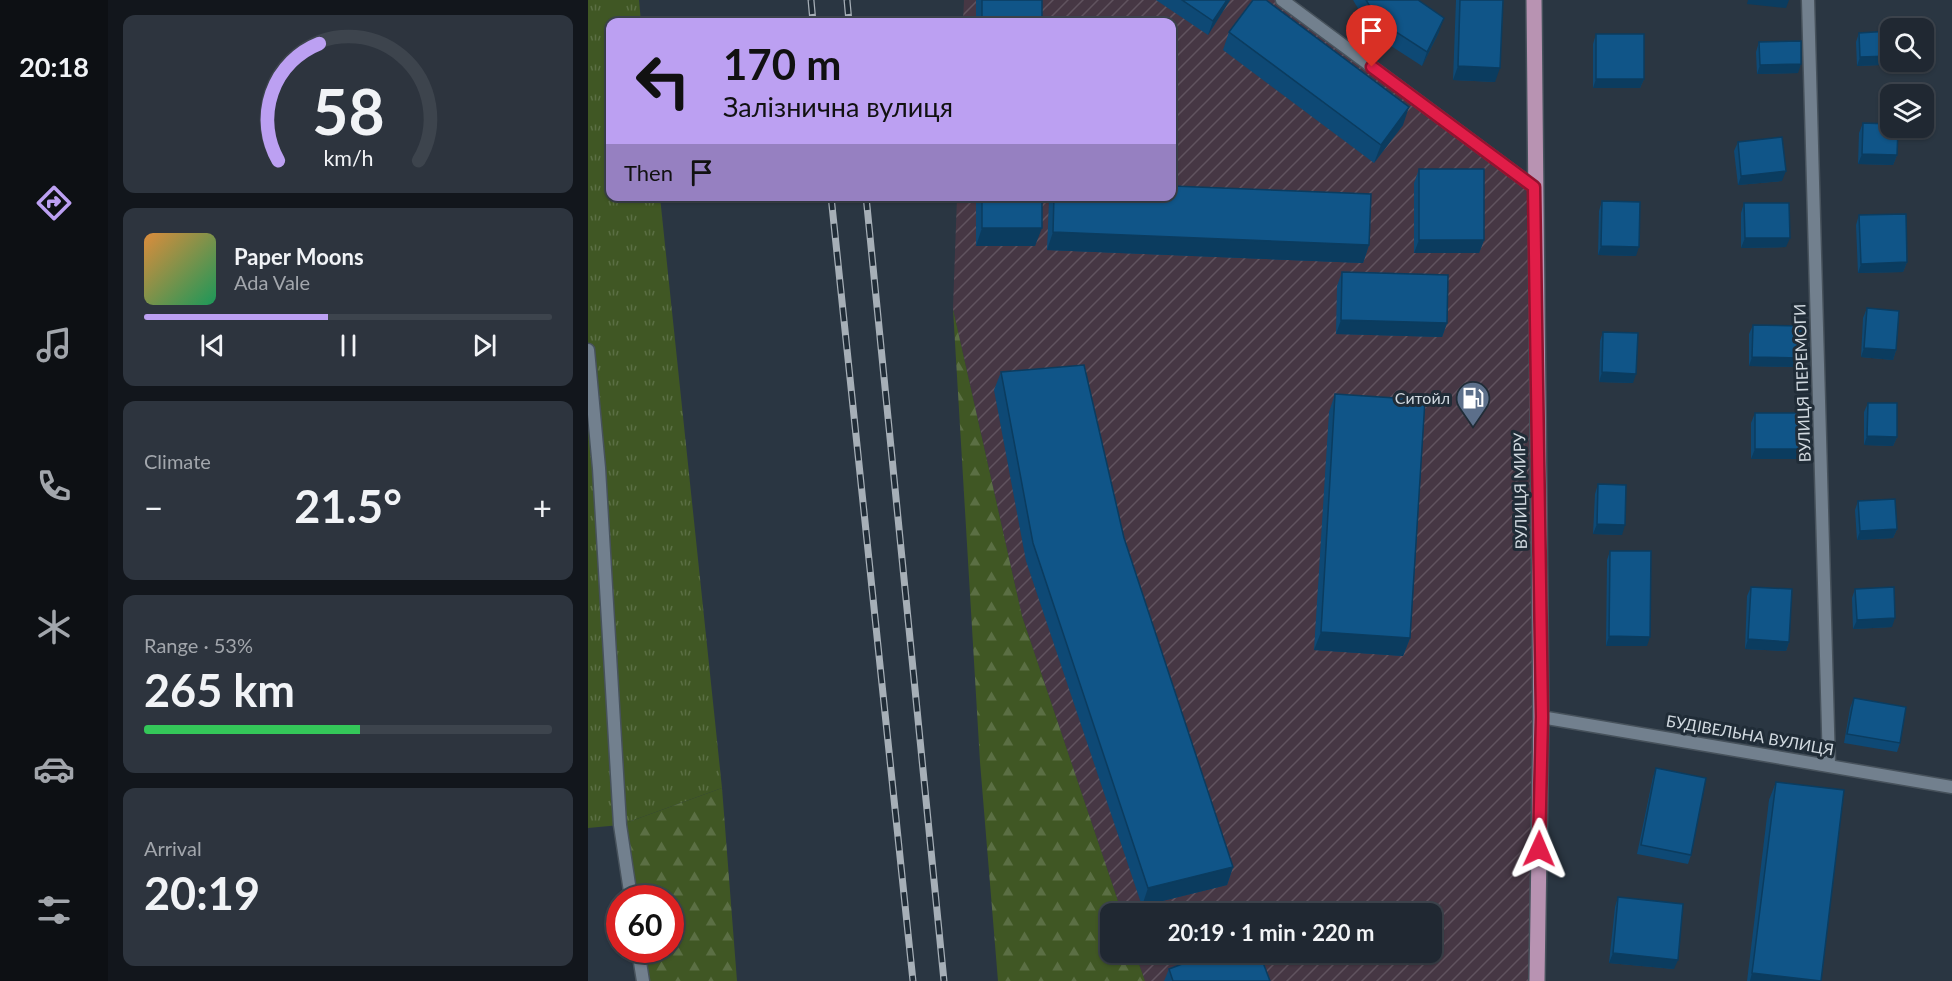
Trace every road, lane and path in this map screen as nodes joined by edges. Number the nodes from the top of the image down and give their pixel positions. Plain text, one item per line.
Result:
1 (1282, 0) edge
2 (1534, 0) edge
3 (1808, 0) edge
4 (1534, 187) junction
5 (588, 350) edge
6 (1542, 717) junction
7 (1828, 765) junction
8 (1952, 787) edge
9 (628, 885) edge
10 (640, 963) edge
11 (643, 981) edge
12 (1537, 981) edge

1 - 4 street
2 - 4 main road, ВУЛИЦЯ МИРУ
3 - 7 street, ВУЛИЦЯ ПЕРЕМОГИ
4 - 6 main road, ВУЛИЦЯ МИРУ
5 - 9 street
6 - 7 street, БУДІВЕЛЬНА ВУЛИЦЯ
6 - 12 main road, ВУЛИЦЯ МИРУ
7 - 8 street, БУДІВЕЛЬНА ВУЛИЦЯ
10 - 11 street

